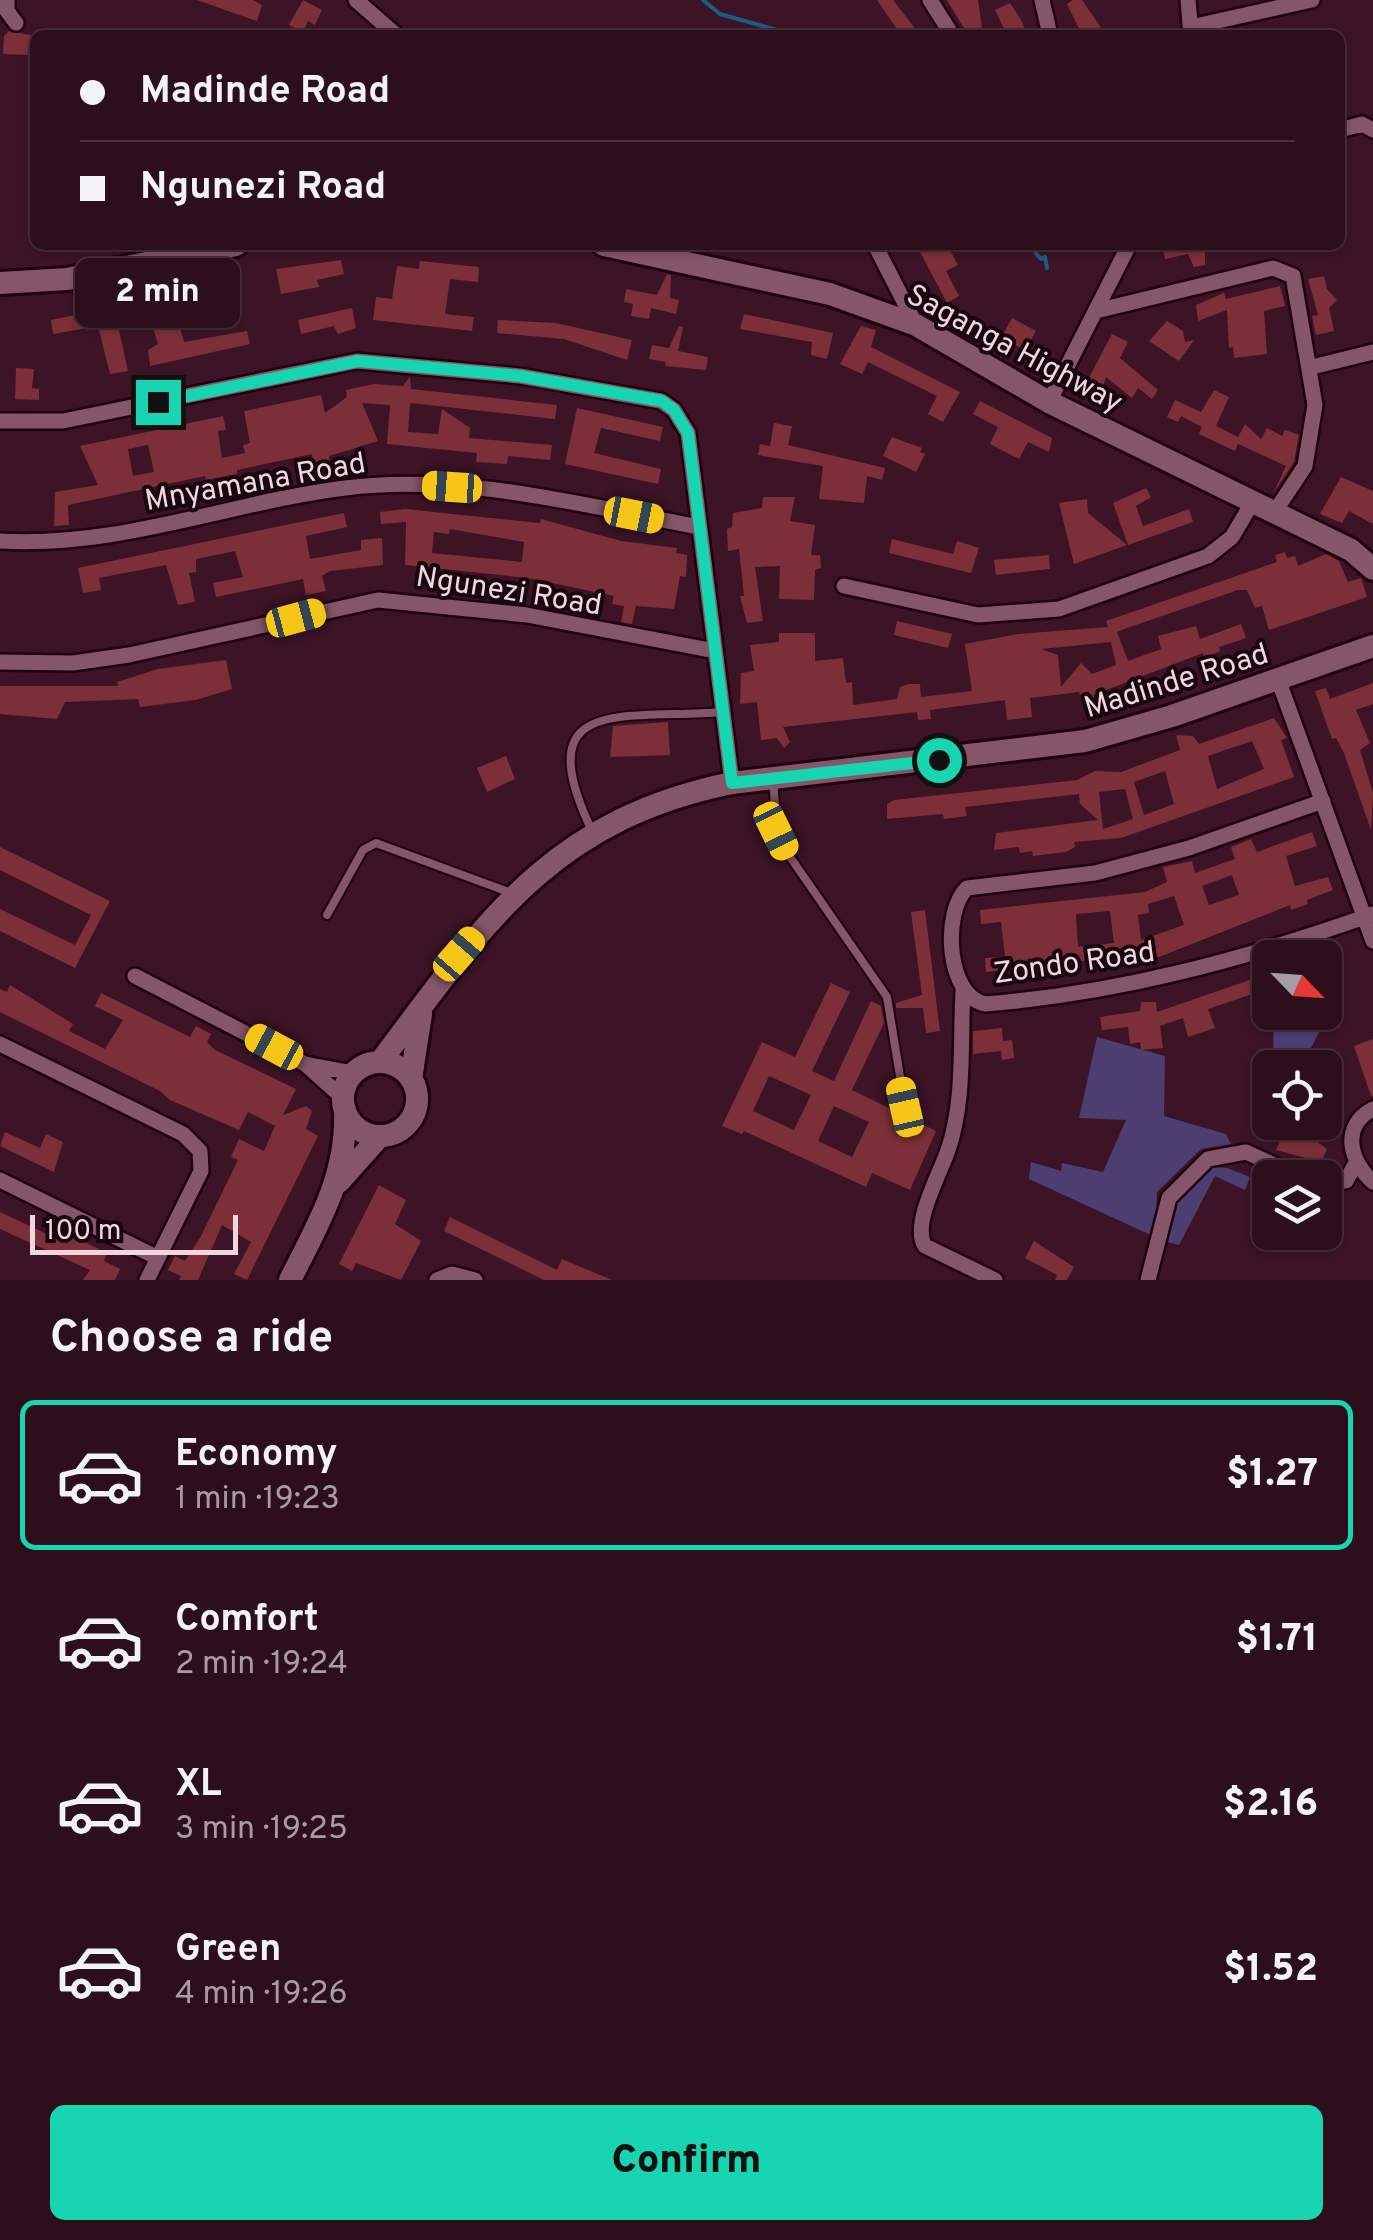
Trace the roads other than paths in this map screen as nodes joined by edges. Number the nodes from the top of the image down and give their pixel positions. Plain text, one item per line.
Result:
1 (7, 0) edge
2 (356, 0) edge
3 (930, 0) edge
4 (1042, 0) edge
5 (1188, 0) edge
6 (1312, 0) edge
7 (16, 23) dead end
8 (390, 30) edge
9 (949, 30) edge
10 (1049, 30) edge
11 (1191, 30) edge
12 (1195, 30) edge
13 (1345, 128) edge
14 (1373, 130) edge
15 (211, 250) edge
16 (627, 250) edge
17 (878, 250) edge
18 (1127, 250) edge
19 (0, 283) edge
20 (1096, 312) junction
21 (916, 324) junction
22 (1373, 352) edge
23 (1312, 366) junction
24 (1049, 402) junction
25 (0, 421) edge
26 (1263, 508) junction
27 (698, 527) junction
28 (0, 542) edge
29 (1373, 568) edge
30 (844, 586) dead end
31 (1373, 646) edge
32 (714, 651) junction
33 (0, 662) edge
34 (1278, 679) junction
35 (722, 712) junction
36 (772, 780) junction
37 (732, 783) junction
38 (1323, 801) junction
39 (593, 833) junction
40 (514, 894) junction
41 (327, 915) dead end
42 (1369, 916) edge
43 (1373, 941) edge
44 (135, 976) dead end
45 (964, 992) junction
46 (422, 1011) junction
47 (0, 1044) edge
48 (380, 1062) junction
49 (305, 1064) junction
50 (353, 1073) junction
51 (412, 1078) junction
52 (344, 1104) junction
53 (905, 1107) dead end
54 (1373, 1109) edge
55 (380, 1136) junction
56 (1263, 1160) edge
57 (1356, 1162) junction
58 (0, 1180) edge
59 (1342, 1182) edge
60 (1373, 1182) edge
61 (337, 1185) junction
62 (158, 1258) junction
63 (148, 1280) edge
64 (290, 1280) edge
65 (438, 1280) edge
66 (475, 1280) edge
67 (995, 1280) edge
68 (1148, 1280) edge

1 - 7 street
2 - 8 street
3 - 9 street
4 - 10 street
5 - 11 street
6 - 12 street
13 - 14 street
15 - 19 street
16 - 21 street, Saganga Highway
17 - 21 street
18 - 20 street
20 - 23 street
20 - 24 street
21 - 24 street, Saganga Highway
22 - 23 street
23 - 26 street
24 - 26 street, Saganga Highway
25 - 27 street
26 - 29 street, Saganga Highway
26 - 30 street
27 - 28 street, Mnyamana Road
27 - 32 street
31 - 34 street, Madinde Road
32 - 33 street, Ngunezi Road
32 - 35 street
34 - 36 street, Madinde Road
34 - 38 street
35 - 37 street
35 - 39 lane
36 - 37 street, Madinde Road
36 - 53 lane
37 - 39 street, Madinde Road
38 - 42 street
38 - 45 street, Zondo Road
39 - 40 street, Madinde Road
40 - 41 lane
40 - 46 street, Madinde Road
42 - 43 street
42 - 45 street, Zondo Road
44 - 49 street
45 - 67 street
46 - 48 street, Madinde Road
46 - 51 street, Madinde Road
47 - 62 street
48 - 50 street
48 - 51 street
49 - 50 street
49 - 52 street
50 - 52 street
51 - 55 street
52 - 55 street
52 - 61 street
54 - 57 street
55 - 61 street
56 - 68 street
57 - 59 street
57 - 60 street
58 - 62 street
61 - 64 street
62 - 63 street
65 - 66 street

